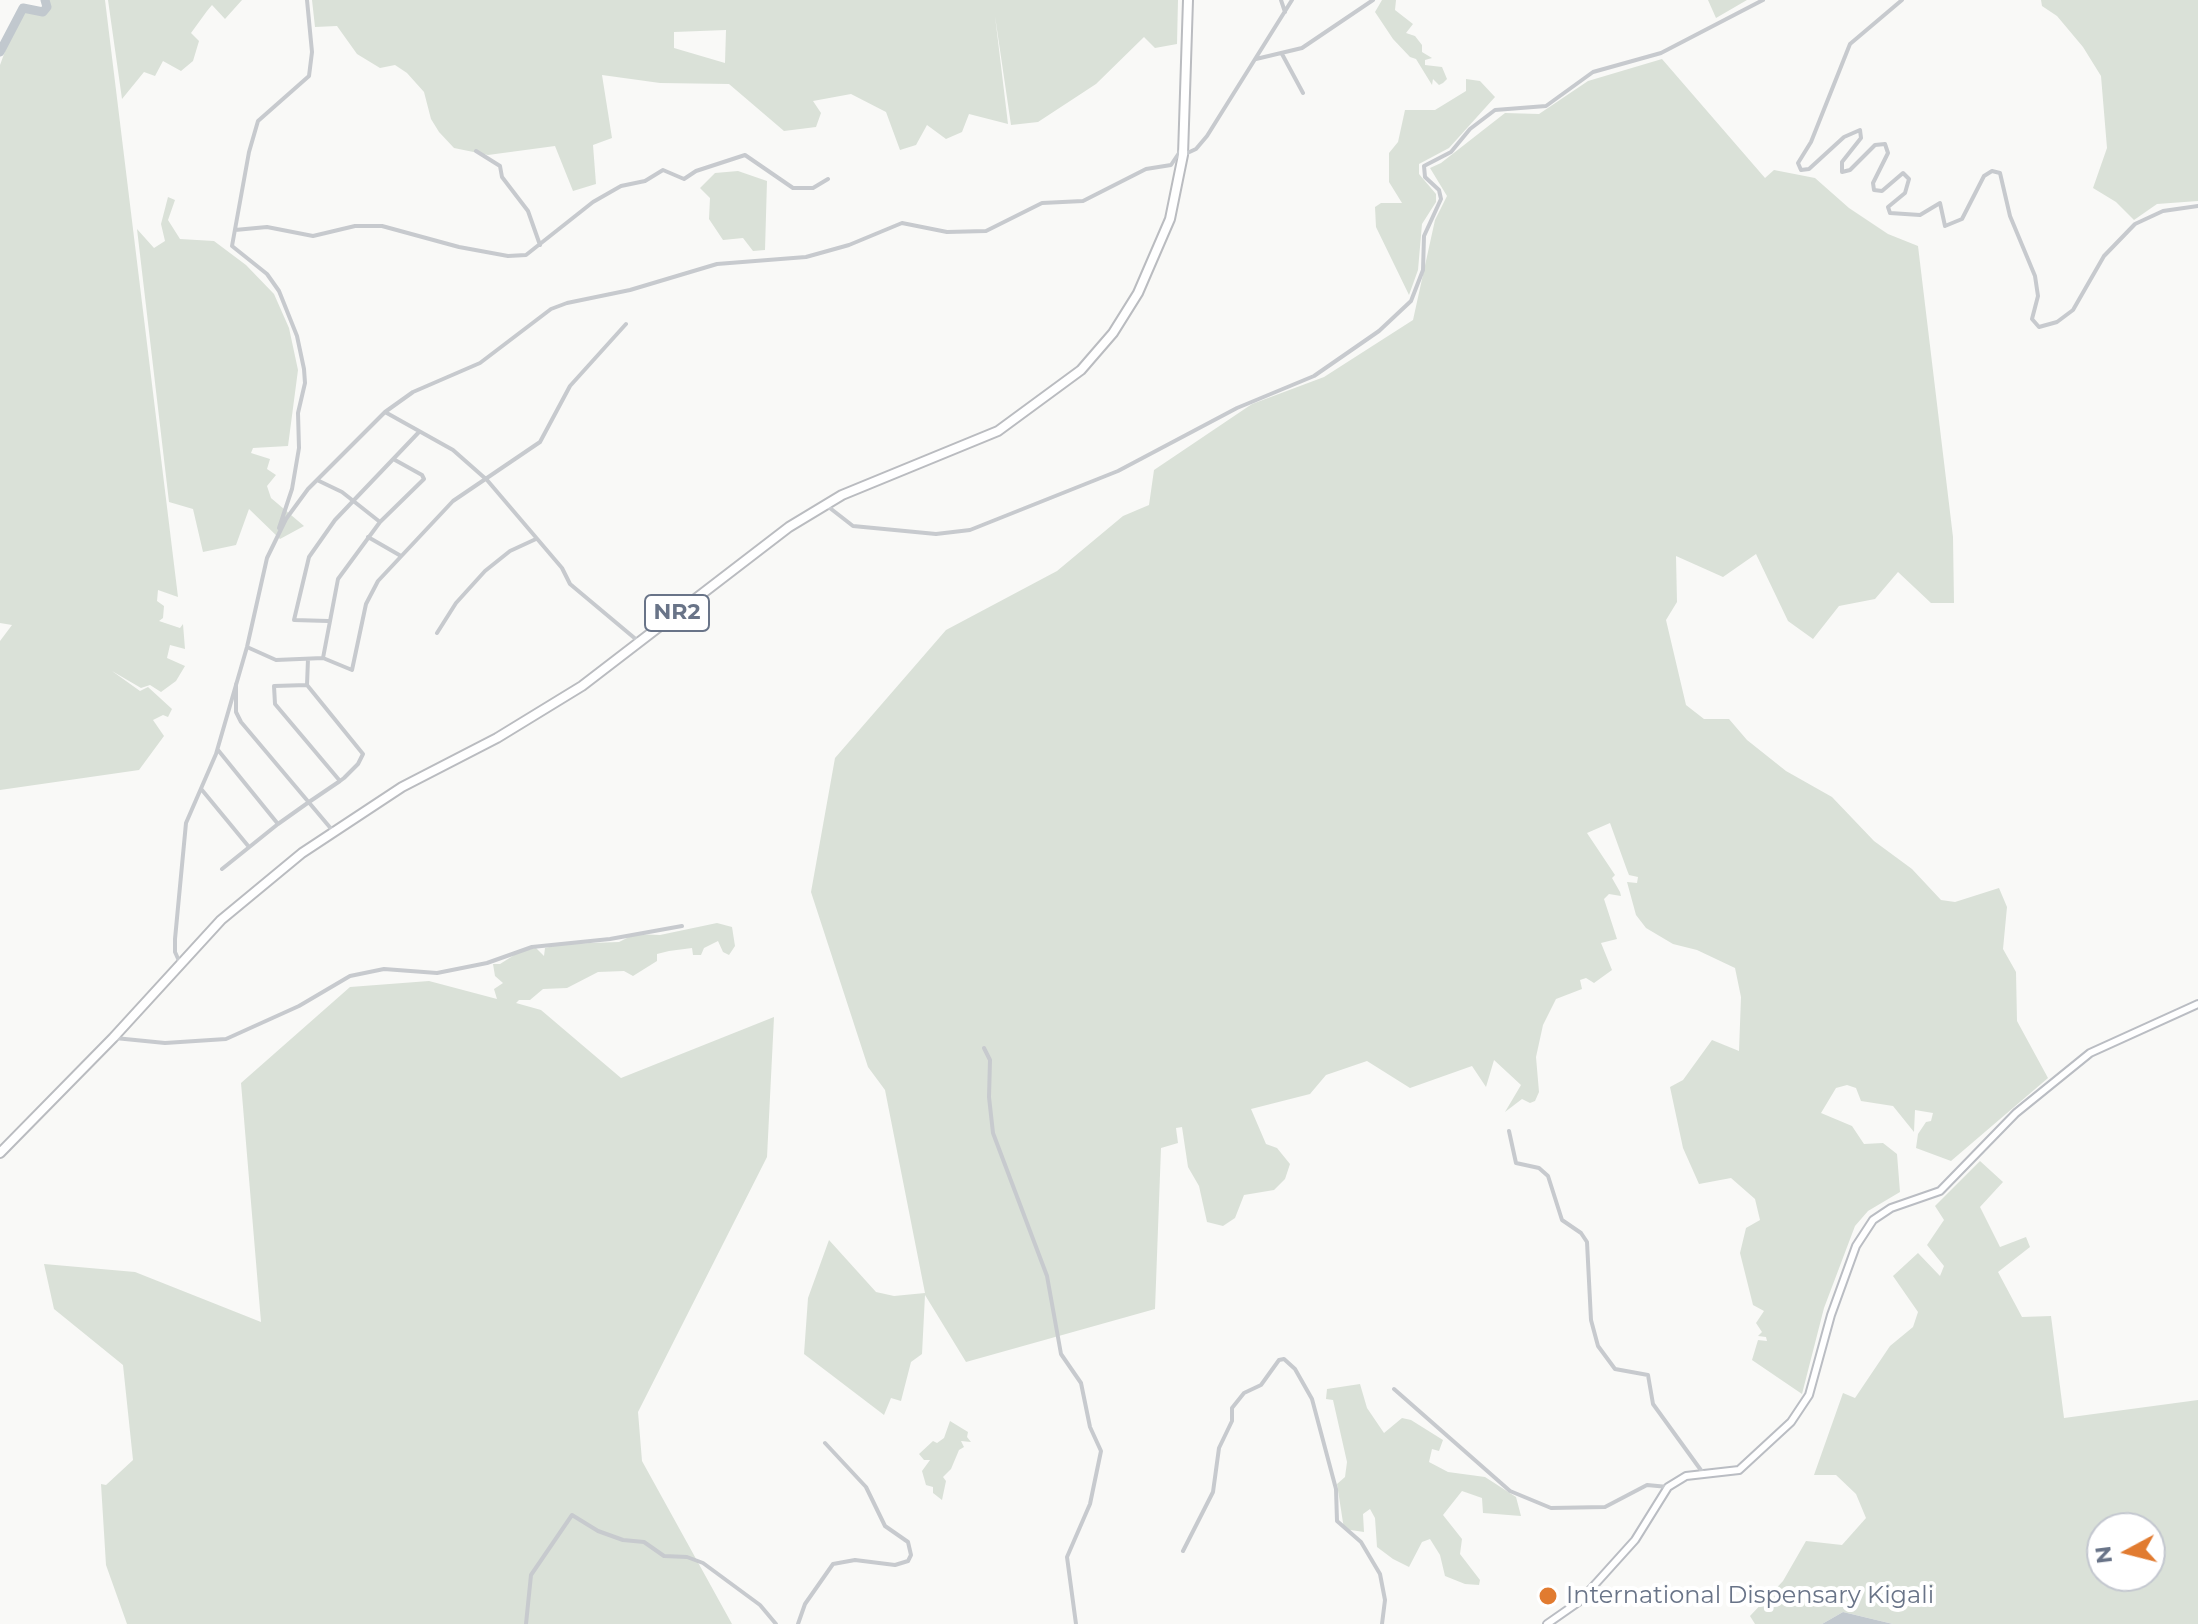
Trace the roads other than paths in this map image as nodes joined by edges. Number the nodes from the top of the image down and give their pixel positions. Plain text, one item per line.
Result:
1 (307, 0) edge
2 (1188, 0) edge
3 (1281, 0) edge
4 (1292, 0) edge
5 (1373, 0) edge
6 (1763, 0) edge
7 (1902, 0) edge
8 (1285, 12) junction
9 (1282, 54) junction
10 (1254, 59) junction
11 (1303, 93) dead end
12 (1184, 144) junction
13 (476, 151) dead end
14 (1183, 155) junction
15 (828, 179) dead end
16 (2198, 206) edge
17 (235, 230) junction
18 (540, 245) junction
19 (626, 324) dead end
20 (385, 412) junction
21 (419, 432) junction
22 (395, 460) junction
23 (317, 480) junction
24 (487, 480) junction
25 (353, 500) junction
26 (826, 505) junction
27 (380, 522) junction
28 (278, 534) junction
29 (368, 537) junction
30 (536, 539) junction
31 (401, 556) junction
32 (328, 621) junction
33 (437, 633) dead end
34 (640, 643) junction
35 (247, 647) junction
36 (323, 658) junction
37 (308, 659) junction
38 (236, 681) junction
39 (307, 685) junction
40 (218, 750) junction
41 (340, 781) junction
42 (201, 790) junction
43 (309, 802) junction
44 (278, 824) junction
45 (333, 831) junction
46 (249, 847) junction
47 (222, 869) dead end
48 (682, 926) dead end
49 (181, 965) junction
50 (2198, 1004) edge
51 (113, 1038) junction
52 (984, 1048) dead end
53 (1509, 1131) dead end
54 (0, 1153) edge
55 (1394, 1389) dead end
56 (825, 1443) dead end
57 (1703, 1473) junction
58 (1668, 1487) junction
59 (1183, 1551) dead end
60 (526, 1624) edge
61 (776, 1624) edge
62 (798, 1624) edge
63 (1076, 1624) edge
64 (1382, 1624) edge
65 (1547, 1624) edge

1 - 17 street
2 - 12 highway, NR2
3 - 8 street
4 - 8 street
5 - 9 street
6 - 26 street
7 - 16 street
8 - 10 street
9 - 10 street
9 - 11 street
10 - 14 street
12 - 14 highway, NR2
12 - 20 street
13 - 18 street
14 - 26 highway, NR2
15 - 18 street
17 - 18 street
17 - 28 street
19 - 24 street
20 - 21 street
20 - 23 street
21 - 22 street
21 - 24 street
22 - 25 street
22 - 27 street
23 - 25 street
23 - 28 street
24 - 30 street
24 - 31 street
25 - 27 street
25 - 32 street
26 - 34 highway, NR2
27 - 29 street
28 - 35 street
29 - 31 street
29 - 32 street
30 - 33 street
30 - 34 street
31 - 36 street
32 - 36 street
34 - 45 highway, NR2
35 - 37 street
35 - 38 street
36 - 37 street
37 - 39 street
38 - 40 street
38 - 43 street
39 - 41 street
39 - 41 street
40 - 42 street
40 - 44 street
41 - 43 street
42 - 46 street
42 - 49 street
43 - 44 street
43 - 45 street
44 - 46 street
45 - 49 highway, NR2
46 - 47 street
48 - 51 street
49 - 51 highway, NR2
50 - 57 main road
51 - 54 highway, NR2
52 - 63 street
53 - 57 street
55 - 58 street
56 - 62 street
57 - 58 main road
58 - 65 main road
59 - 64 street
60 - 61 street

